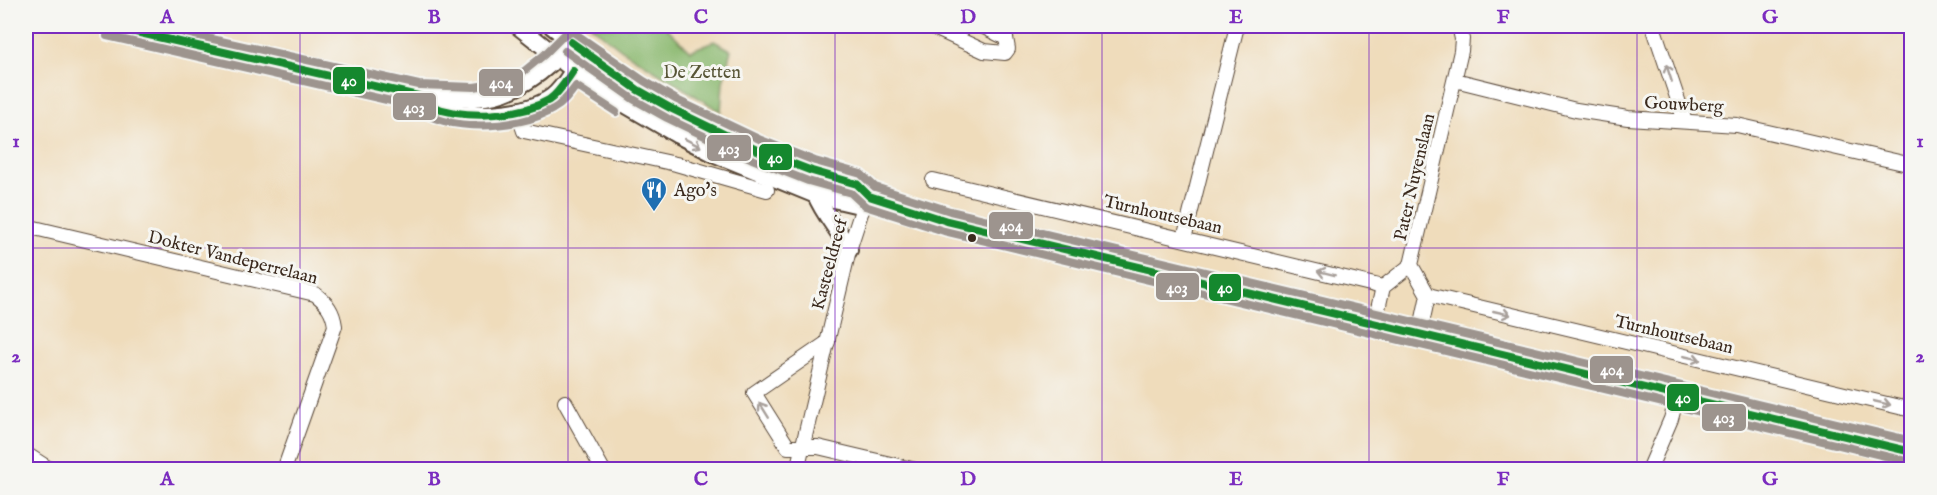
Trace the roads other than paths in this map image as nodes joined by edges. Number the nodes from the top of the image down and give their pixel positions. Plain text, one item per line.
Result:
1 (109, 26) edge
2 (518, 26) edge
3 (552, 26) edge
4 (930, 26) edge
5 (982, 26) edge
6 (1237, 26) edge
7 (1459, 26) edge
8 (1653, 26) edge
9 (948, 28) edge
10 (571, 42) junction
11 (586, 54) junction
12 (558, 58) junction
13 (573, 71) junction
14 (1455, 80) junction
15 (509, 90) junction
16 (418, 96) junction
17 (517, 110) junction
18 (1685, 121) junction
19 (1911, 165) edge
20 (933, 180) dead end
21 (766, 190) dead end
22 (816, 195) junction
23 (869, 196) junction
24 (26, 226) edge
25 (1184, 238) junction
26 (849, 250) junction
27 (1412, 265) junction
28 (1383, 287) junction
29 (1428, 295) junction
30 (1375, 322) junction
31 (1420, 333) junction
32 (828, 342) junction
33 (1911, 394) edge
34 (1677, 397) junction
35 (565, 402) dead end
36 (1910, 409) edge
37 (802, 447) junction
38 (1905, 451) edge
39 (26, 454) edge
40 (51, 470) edge
41 (284, 470) edge
42 (603, 470) edge
43 (797, 470) edge
44 (916, 470) edge
45 (1649, 470) edge
46 (1893, 470) edge

1 - 16 main road
2 - 12 main road
3 - 10 main road
4 - 9 street
5 - 9 street
6 - 25 street
7 - 14 street, Pater Nuyenslaan
18 -> 8 street
10 - 11 main road
10 - 12 main road
11 - 13 main road
11 - 23 main road
12 - 13 main road
12 - 15 main road
13 - 17 main road
13 -> 22 main road
14 - 18 street, Gouwberg
14 - 27 street, Pater Nuyenslaan
15 - 16 main road
15 - 17 main road
16 - 17 main road
17 - 21 street
18 - 19 street, Gouwberg
20 - 25 street, Turnhoutsebaan
22 - 23 main road
22 - 26 main road
23 - 26 street, Kasteeldreef
23 - 30 main road
24 - 41 street, Dokter Vandeperrelaan
28 -> 25 street, Turnhoutsebaan
26 - 32 street, Kasteeldreef
27 - 28 street
27 - 29 street, Pater Nuyenslaan
28 - 30 street
29 - 31 street
29 -> 36 street, Turnhoutsebaan
30 - 31 main road
31 - 34 main road
32 - 37 street, Kasteeldreef
37 -> 32 street
33 - 36 street
34 - 38 main road
34 - 45 street
35 - 42 street
37 - 43 street, Kasteeldreef
37 - 44 street
38 - 46 street
39 - 40 street

